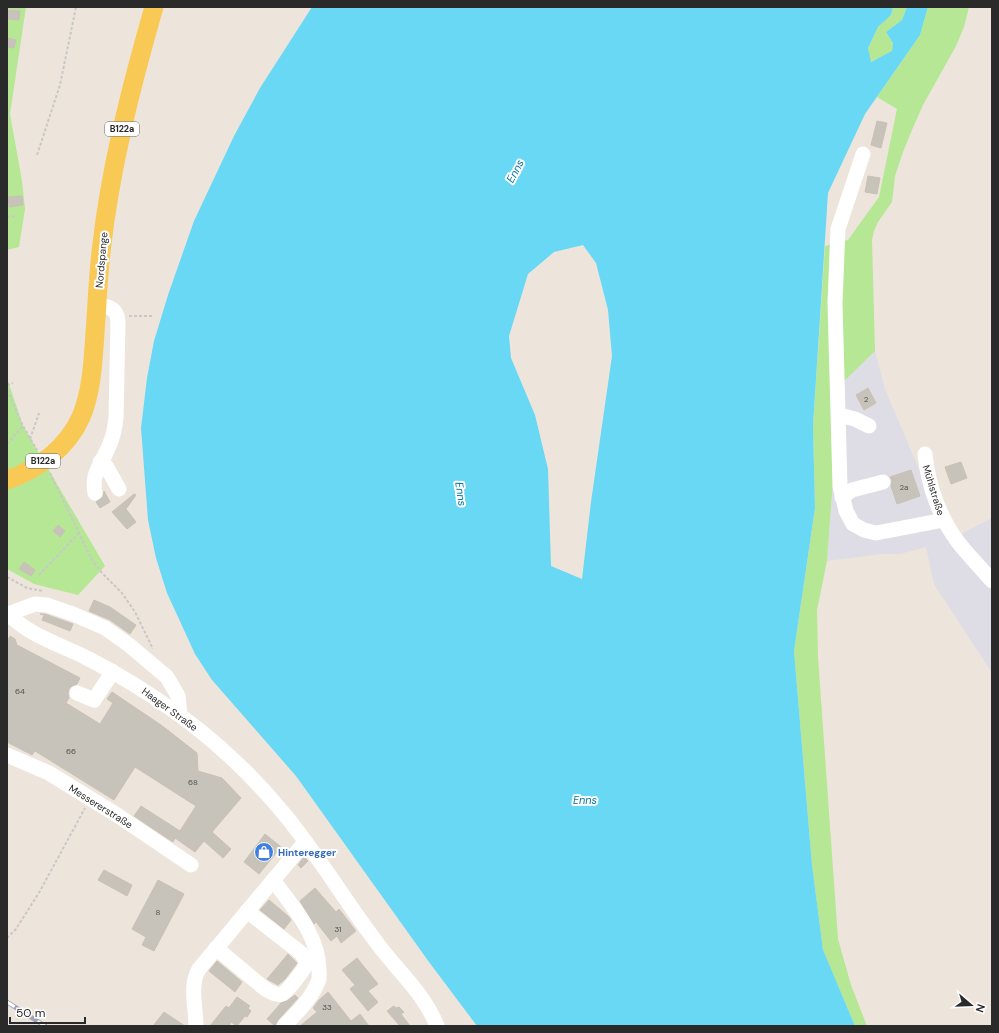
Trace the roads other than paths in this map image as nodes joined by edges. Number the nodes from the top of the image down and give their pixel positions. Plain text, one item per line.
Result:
1 (154, 7) edge
2 (863, 154) dead end
3 (97, 304) junction
4 (839, 415) junction
5 (869, 426) dead end
6 (925, 454) dead end
7 (100, 462) junction
8 (7, 480) edge
9 (883, 482) dead end
10 (119, 489) dead end
11 (95, 493) dead end
12 (842, 497) junction
13 (944, 520) junction
14 (992, 581) edge
15 (7, 613) edge
16 (112, 671) junction
17 (77, 693) dead end
18 (180, 715) junction
19 (7, 755) edge
20 (305, 842) junction
21 (191, 865) dead end
22 (273, 880) junction
23 (247, 911) junction
24 (216, 948) junction
25 (196, 1026) edge
26 (284, 1026) edge
27 (437, 1026) edge

1 - 3 main road, Nordspange / B122a
2 - 4 street
3 - 7 street
3 - 8 main road, Nordspange / B122a
4 - 5 street
4 - 12 street
6 - 13 street, Mühlstraße
7 - 10 street
7 - 11 street
9 - 12 street
12 - 13 street
13 - 14 street, Mühlstraße
15 - 16 street, Haager Straße
15 - 18 street
16 - 17 street
16 - 18 street, Haager Straße
18 - 20 street, Haager Straße
19 - 21 street, Messererstraße
20 - 22 street
20 - 27 street, Haager Straße
22 - 23 street
22 - 26 street
23 - 24 street
23 - 24 street
24 - 25 street

